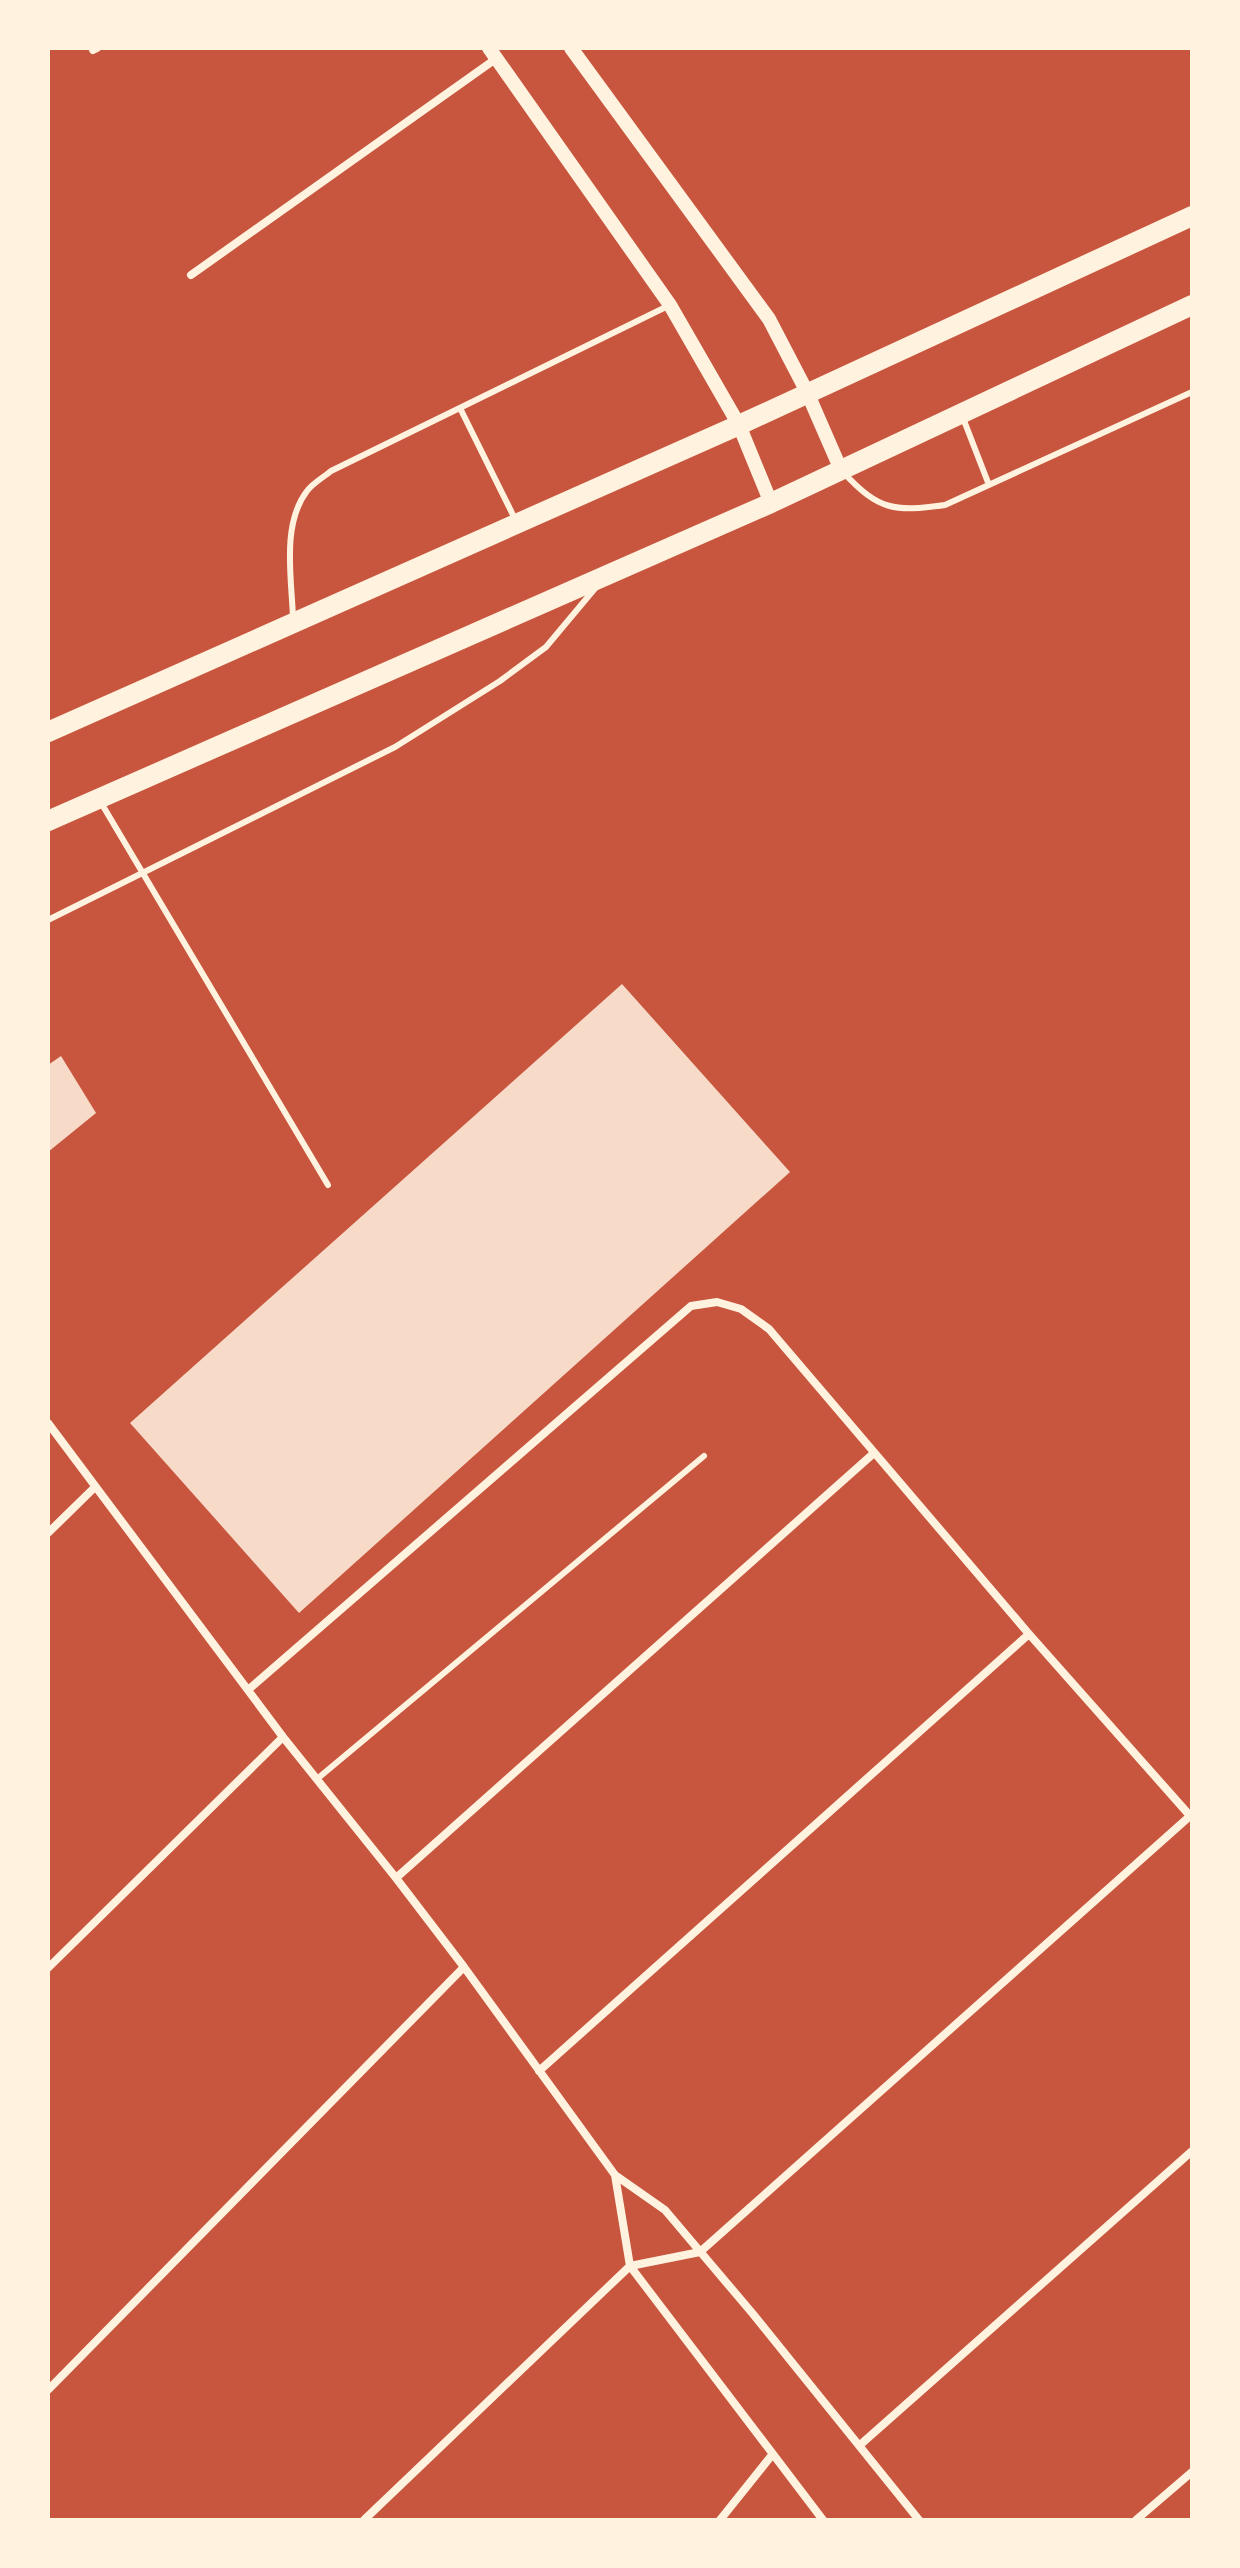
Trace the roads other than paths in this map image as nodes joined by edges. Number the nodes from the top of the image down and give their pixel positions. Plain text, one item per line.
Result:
1 (571, 48) edge
2 (493, 53) edge
3 (1192, 216) edge
4 (191, 275) dead end
5 (670, 305) junction
6 (1192, 305) edge
7 (807, 392) junction
8 (1192, 392) edge
9 (460, 408) junction
10 (961, 413) junction
11 (739, 425) junction
12 (841, 470) junction
13 (989, 485) junction
14 (771, 503) junction
15 (517, 523) junction
16 (604, 577) junction
17 (293, 622) junction
18 (48, 732) edge
19 (98, 798) junction
20 (48, 821) edge
21 (142, 873) junction
22 (48, 920) edge
23 (328, 1185) dead end
24 (48, 1423) edge
25 (874, 1453) junction
26 (704, 1456) dead end
27 (95, 1487) junction
28 (48, 1533) edge
29 (1029, 1634) junction
30 (248, 1690) junction
31 (283, 1737) junction
32 (317, 1779) junction
33 (1191, 1817) edge
34 (396, 1878) junction
35 (464, 1967) junction
36 (48, 1968) edge
37 (539, 2071) junction
38 (1192, 2151) edge
39 (615, 2175) junction
40 (700, 2252) junction
41 (630, 2266) junction
42 (48, 2390) edge
43 (860, 2445) junction
44 (772, 2455) junction
45 (1192, 2472) edge
46 (364, 2520) edge
47 (720, 2520) edge
48 (823, 2520) edge
49 (919, 2520) edge
50 (1136, 2520) edge

1 - 7 street
2 - 4 street
2 - 5 street
3 - 7 main road
5 - 9 lane
5 - 11 street
6 - 10 main road
7 - 11 main road
7 - 12 street
8 - 13 lane
9 - 15 lane
9 - 17 lane
10 - 12 main road
10 - 13 lane
11 - 14 street
11 - 15 main road
12 - 13 lane
12 - 14 main road
14 - 16 main road
15 - 17 main road
16 - 19 main road
16 - 21 lane
17 - 18 main road
19 - 20 main road
19 - 21 lane
21 - 22 lane
21 - 23 lane
24 - 27 street
25 - 29 street
25 - 30 street
25 - 34 street
26 - 32 lane
27 - 28 street
27 - 30 street
29 - 33 street
29 - 37 street
30 - 31 street
31 - 32 street
31 - 36 street
32 - 34 street
33 - 40 street
34 - 35 street
35 - 37 street
35 - 42 street
37 - 39 street
38 - 43 street
39 - 40 street
39 - 41 street
40 - 41 street
40 - 43 street
41 - 44 street
41 - 46 street
43 - 49 street
44 - 47 street
44 - 48 street
45 - 50 street

